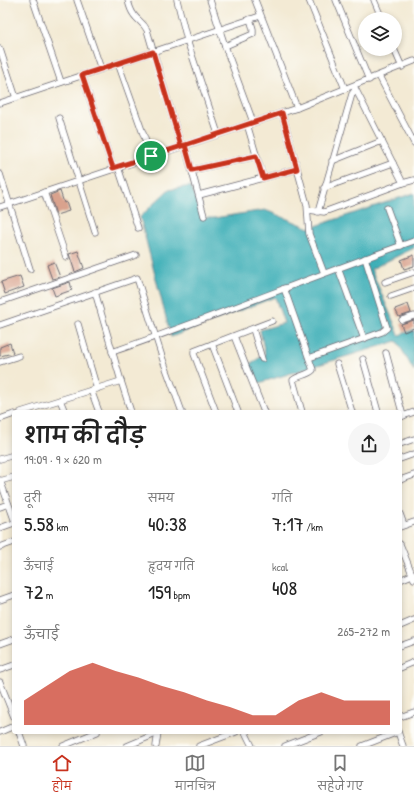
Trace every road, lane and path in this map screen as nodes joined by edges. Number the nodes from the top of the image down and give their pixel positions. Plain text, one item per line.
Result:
1 (33, 0) edge
2 (77, 0) edge
3 (128, 0) edge
4 (176, 0) edge
5 (210, 0) edge
6 (254, 0) edge
7 (309, 0) edge
8 (336, 0) edge
9 (374, 0) edge
10 (379, 12) edge
11 (260, 16) junction
12 (250, 19) junction
13 (220, 29) junction
14 (187, 40) junction
15 (225, 46) junction
16 (0, 49) edge
17 (153, 52) junction
18 (397, 56) edge
19 (414, 61) edge
20 (118, 63) junction
21 (402, 67) junction
22 (101, 69) junction
23 (82, 75) junction
24 (378, 76) junction
25 (369, 80) junction
26 (61, 82) junction
27 (354, 88) junction
28 (345, 89) junction
29 (16, 98) junction
30 (0, 103) edge
31 (297, 108) junction
32 (282, 113) junction
33 (59, 118) dead end
34 (250, 124) junction
35 (218, 134) junction
36 (382, 141) junction
37 (414, 143) edge
38 (183, 146) junction
39 (151, 156) junction
40 (256, 156) junction
41 (332, 161) junction
42 (393, 163) junction
43 (115, 168) junction
44 (297, 169) junction
45 (192, 170) junction
46 (0, 174) edge
47 (263, 178) junction
48 (78, 180) junction
49 (414, 180) edge
50 (403, 182) junction
51 (324, 188) junction
52 (44, 192) junction
53 (199, 195) junction
54 (9, 204) junction
55 (0, 207) edge
56 (387, 208) dead end
57 (308, 210) junction
58 (318, 212) junction
59 (204, 216) dead end
60 (138, 228) dead end
61 (95, 232) dead end
62 (414, 241) edge
63 (401, 246) junction
64 (136, 255) dead end
65 (66, 257) dead end
66 (365, 258) junction
67 (338, 268) junction
68 (30, 269) dead end
69 (414, 272) edge
70 (324, 273) junction
71 (386, 282) dead end
72 (284, 288) junction
73 (414, 288) edge
74 (94, 292) junction
75 (391, 296) dead end
76 (0, 302) edge
77 (414, 316) edge
78 (402, 320) dead end
79 (272, 321) dead end
80 (78, 324) dead end
81 (0, 325) edge
82 (253, 329) junction
83 (234, 336) junction
84 (156, 337) junction
85 (364, 339) junction
86 (212, 344) junction
87 (112, 352) junction
88 (386, 353) dead end
89 (19, 356) dead end
90 (309, 358) junction
91 (262, 359) dead end
92 (362, 359) dead end
93 (0, 362) edge
94 (337, 364) dead end
95 (121, 381) junction
96 (94, 390) junction
97 (60, 400) junction
98 (28, 410) edge
99 (64, 410) edge
100 (99, 410) edge
101 (130, 410) edge
102 (181, 410) edge
103 (215, 410) edge
104 (237, 410) edge
105 (263, 410) edge
106 (301, 410) edge
107 (351, 410) edge
108 (376, 410) edge
109 (400, 410) edge
110 (414, 412) edge
111 (12, 415) edge
112 (402, 416) edge
113 (0, 419) edge
114 (414, 438) edge
115 (402, 443) edge
116 (414, 454) edge
117 (12, 456) edge
118 (402, 458) edge
119 (0, 459) edge
120 (413, 477) edge
121 (12, 478) edge
122 (402, 480) edge
123 (0, 481) edge
124 (8, 504) junction
125 (0, 507) edge
126 (12, 514) edge
127 (414, 522) edge
128 (12, 524) edge
129 (402, 526) edge
130 (0, 528) edge
131 (12, 543) edge
132 (0, 547) edge
133 (402, 549) edge
134 (414, 576) edge
135 (402, 579) edge
136 (12, 596) edge
137 (0, 600) edge
138 (414, 620) edge
139 (402, 625) edge
140 (12, 640) edge
141 (414, 641) edge
142 (0, 644) edge
143 (402, 645) edge
144 (414, 662) edge
145 (12, 666) edge
146 (402, 667) edge
147 (0, 670) edge
148 (0, 682) edge
149 (2, 694) edge
150 (414, 712) edge
151 (12, 713) edge
152 (402, 717) edge
153 (12, 727) edge
154 (0, 732) edge
155 (19, 734) edge
156 (92, 734) edge
157 (156, 734) edge
158 (158, 734) edge
159 (231, 734) edge
160 (246, 734) edge
161 (316, 734) edge
162 (393, 734) edge
163 (399, 734) edge
164 (22, 746) edge
165 (63, 746) edge
166 (127, 746) edge
167 (156, 746) edge
168 (199, 746) edge
169 (252, 746) edge
170 (285, 746) edge
171 (362, 746) edge
172 (403, 746) edge

1 - 26 street
2 - 22 street
3 - 17 street
4 - 14 street
5 - 13 street
6 - 11 street
7 - 28 street
8 - 25 street
9 - 10 street
11 - 12 street
11 - 31 street
12 - 13 street
12 - 15 street
13 - 14 street
13 - 15 street
14 - 17 street
14 - 35 street
15 - 34 street
16 - 29 street
17 - 20 street
17 - 38 street
18 - 21 street
19 - 21 street
20 - 22 street
20 - 39 street
21 - 24 street
22 - 23 street
23 - 26 street
23 - 43 street
24 - 25 street
24 - 37 street
25 - 27 street
26 - 29 street
27 - 28 street
27 - 36 street
27 - 41 street
28 - 31 street
29 - 30 street
31 - 32 street
32 - 34 street
32 - 44 street
33 - 48 street
34 - 35 street
34 - 40 street
35 - 38 street
36 - 41 street
36 - 42 street
38 - 39 street
38 - 45 street
39 - 43 street
40 - 45 street
40 - 47 street
41 - 51 street
42 - 50 street
42 - 51 street
43 - 48 street
43 - 60 street
44 - 47 street
44 - 57 street
45 - 53 street
46 - 54 street
47 - 53 street
48 - 52 street
48 - 61 street
49 - 50 street
50 - 58 street
51 - 58 street
52 - 54 street
52 - 65 street
53 - 59 street
54 - 55 street
54 - 68 street
56 - 63 street
57 - 58 street
57 - 70 street
62 - 63 street
63 - 66 street
64 - 76 street
66 - 67 street
66 - 85 street
67 - 70 street
67 - 85 street
69 - 71 street
70 - 72 street
72 - 84 street
72 - 90 street
73 - 75 street
74 - 81 street
74 - 84 street
74 - 87 street
77 - 78 street
79 - 82 street
80 - 96 street
82 - 83 street
82 - 91 street
83 - 86 street
83 - 105 street
84 - 87 street
84 - 102 street
85 - 90 street
86 - 103 street
86 - 104 street
87 - 95 street
88 - 109 street
89 - 93 street
90 - 106 street
92 - 108 street
94 - 107 street
95 - 96 street
95 - 101 street
96 - 97 street
96 - 100 street
97 - 98 street
97 - 99 street
110 - 112 street
111 - 113 street
114 - 115 street
116 - 118 street
117 - 119 street
120 - 122 street
121 - 123 street
123 - 124 street
124 - 125 street
124 - 126 street
127 - 129 street
128 - 130 street
131 - 132 street
133 - 134 street
134 - 135 street
136 - 137 street
138 - 139 street
140 - 142 street
141 - 143 street
144 - 146 street
145 - 147 street
148 - 149 street
149 - 151 street
150 - 152 street
153 - 154 street
155 - 164 street
156 - 165 street
157 - 166 street
158 - 167 street
159 - 168 street
160 - 169 street
161 - 170 street
162 - 171 street
163 - 172 street

